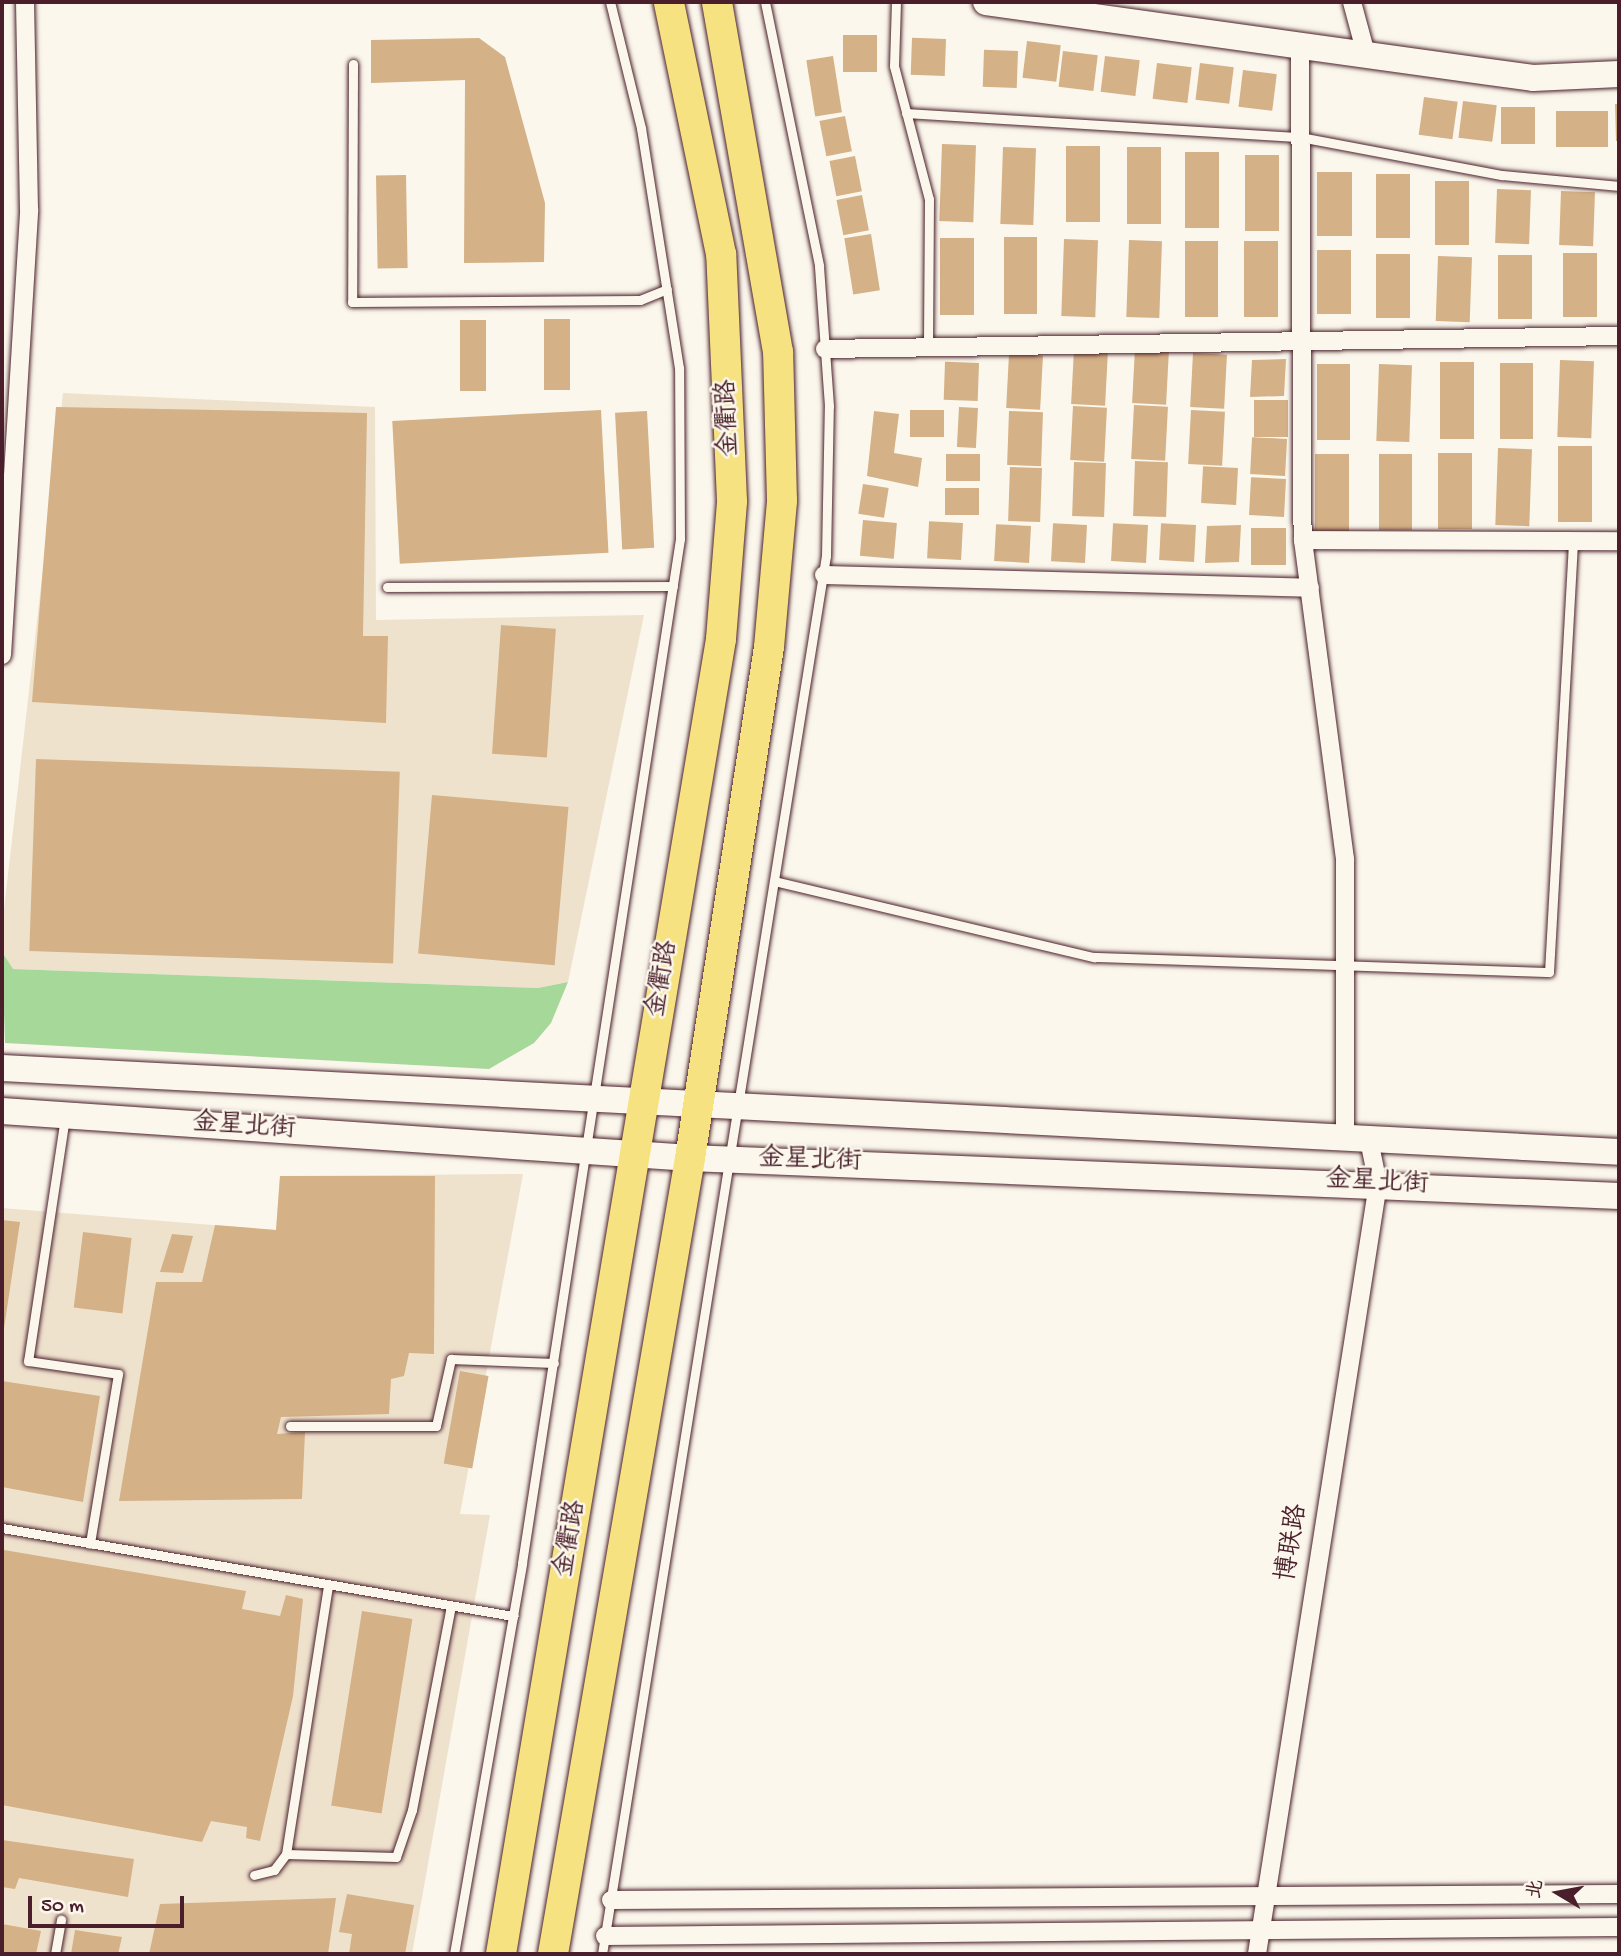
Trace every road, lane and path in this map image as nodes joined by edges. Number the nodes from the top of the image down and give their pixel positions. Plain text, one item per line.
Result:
1 (25, 2) edge
2 (610, 2) edge
3 (669, 2) edge
4 (717, 2) edge
5 (765, 2) edge
6 (896, 2) edge
7 (986, 2) edge
8 (1352, 2) edge
9 (1300, 45) junction
10 (1366, 54) junction
11 (353, 64) dead end
12 (1619, 74) edge
13 (906, 113) junction
14 (1300, 137) junction
15 (1619, 186) edge
16 (667, 289) junction
17 (1619, 336) edge
18 (1302, 340) junction
19 (928, 347) junction
20 (825, 349) junction
21 (6, 514) edge
22 (1303, 540) junction
23 (1573, 541) junction
24 (1619, 541) edge
25 (824, 575) junction
26 (673, 586) junction
27 (387, 587) dead end
28 (1310, 588) junction
29 (2, 655) edge
30 (778, 882) junction
31 (1345, 964) junction
32 (2, 1068) edge
33 (596, 1096) junction
34 (644, 1098) junction
35 (696, 1102) junction
36 (739, 1105) junction
37 (2, 1111) edge
38 (65, 1115) junction
39 (1357, 1139) junction
40 (587, 1151) junction
41 (1619, 1152) edge
42 (637, 1154) junction
43 (690, 1158) junction
44 (730, 1160) junction
45 (1378, 1184) junction
46 (1619, 1196) edge
47 (554, 1363) junction
48 (290, 1426) dead end
49 (2, 1528) edge
50 (90, 1544) junction
51 (328, 1586) junction
52 (450, 1606) junction
53 (513, 1616) junction
54 (286, 1854) junction
55 (254, 1875) dead end
56 (1619, 1894) edge
57 (1264, 1897) junction
58 (611, 1900) junction
59 (61, 1920) dead end
60 (1619, 1927) edge
61 (1261, 1930) junction
62 (605, 1936) junction
63 (55, 1954) edge
64 (454, 1954) edge
65 (501, 1954) edge
66 (553, 1954) edge
67 (602, 1954) edge
68 (1257, 1954) edge

1 - 21 street
2 - 16 lane
3 - 34 main road, 金衢路
4 - 35 main road, 金衢路
5 - 20 lane
6 - 13 lane
7 - 9 main road
8 - 10 street
9 - 10 main road
9 - 14 street, 博联路
10 - 12 main road
11 - 16 lane
13 - 14 lane
13 - 19 lane
14 - 15 lane
14 - 18 street, 博联路
16 - 26 lane
17 - 18 street
18 - 19 street
18 - 22 street, 博联路
19 - 20 street
20 - 25 lane
21 - 29 street
22 - 23 street
22 - 28 street, 博联路
23 - 24 street
23 - 31 lane
25 - 28 street
25 - 30 lane
26 - 27 lane
26 - 33 lane
28 - 31 street, 博联路
30 - 31 lane
30 - 36 lane
31 - 39 street, 博联路
32 - 33 main road, 金星北街
33 - 34 main road, 金星北街
33 - 40 lane
34 - 35 main road, 金星北街
34 - 42 main road, 金衢路
35 - 36 main road, 金星北街
35 - 43 main road, 金衢路
36 - 39 main road, 金星北街
36 - 44 lane
37 - 38 main road, 金星北街
38 - 40 main road, 金星北街
38 - 50 lane
39 - 41 main road, 金星北街
39 - 45 street, 博联路
40 - 42 main road, 金星北街
40 - 47 lane
42 - 43 main road, 金星北街
42 - 65 main road, 金衢路
43 - 44 main road, 金星北街
43 - 66 main road, 金衢路
44 - 45 main road, 金星北街
44 - 58 lane
45 - 46 main road, 金星北街
45 - 57 street, 博联路
47 - 48 lane
47 - 53 lane
49 - 50 lane
50 - 51 lane
51 - 52 lane
51 - 54 lane
52 - 53 lane
52 - 54 lane
53 - 64 lane
54 - 55 lane
56 - 57 street
57 - 58 street
57 - 61 street, 博联路
58 - 62 lane
59 - 63 lane
60 - 61 street
61 - 62 street
61 - 68 street, 博联路
62 - 67 lane

